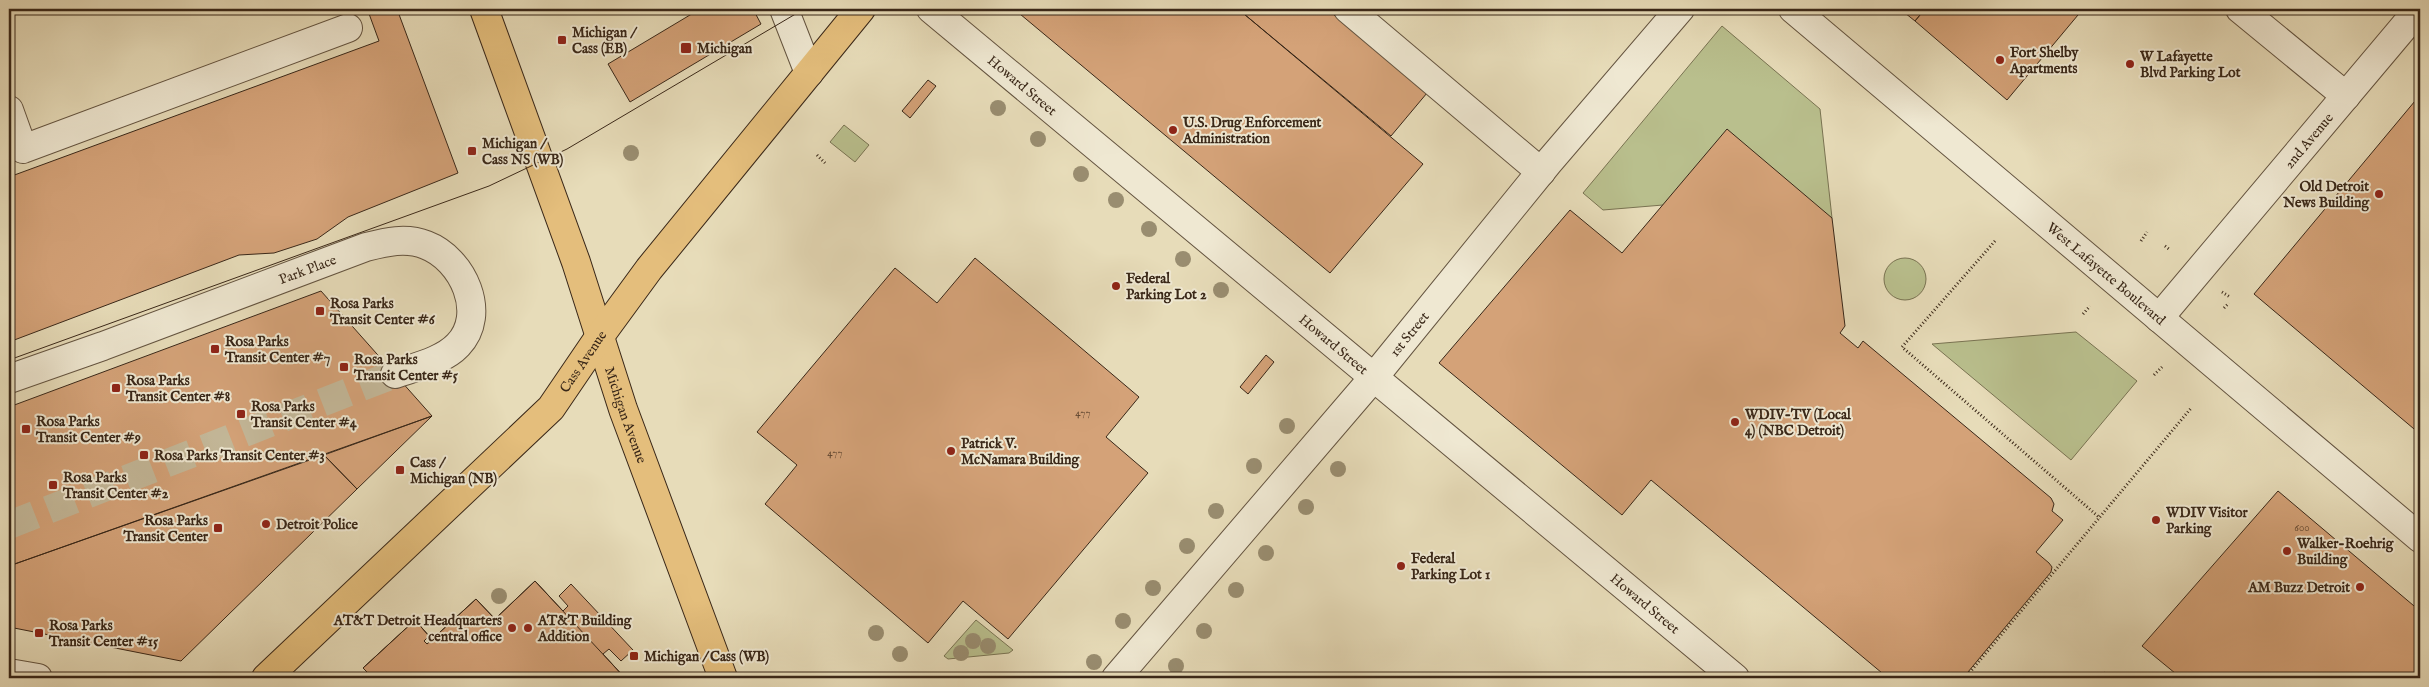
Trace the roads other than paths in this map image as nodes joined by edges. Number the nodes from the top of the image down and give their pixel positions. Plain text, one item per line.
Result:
1 (484, 9) edge
2 (784, 9) edge
3 (861, 9) edge
4 (931, 9) edge
5 (1348, 9) edge
6 (1680, 9) edge
7 (1793, 9) edge
8 (2240, 9) edge
9 (2420, 9) edge
10 (348, 28) dead end
11 (809, 73) junction
12 (2346, 96) junction
13 (9, 110) edge
14 (1541, 172) junction
15 (2159, 318) junction
16 (600, 336) junction
17 (395, 374) tunnel mouth
18 (1374, 377) junction
19 (9, 379) edge
20 (2420, 538) edge
21 (9, 673) edge
22 (38, 678) edge
23 (266, 678) edge
24 (723, 678) edge
25 (1116, 678) edge
26 (1736, 678) edge

1 - 16 main road, Michigan Avenue
2 - 11 street
3 - 11 main road, Cass Avenue
4 - 18 street, Howard Street
5 - 14 street
6 - 14 street, 1st Street
7 - 15 street, West Lafayette Boulevard
8 - 12 street
9 - 12 street, 2nd Avenue
10 - 13 street
11 - 16 main road, Cass Avenue
12 - 15 street, 2nd Avenue
14 - 18 street, 1st Street
15 - 20 street, West Lafayette Boulevard
16 - 23 main road, Cass Avenue
16 - 24 main road, Michigan Avenue
17 - 19 street, Park Place
18 - 25 street, 1st Street
18 - 26 street, Howard Street
21 - 22 street

